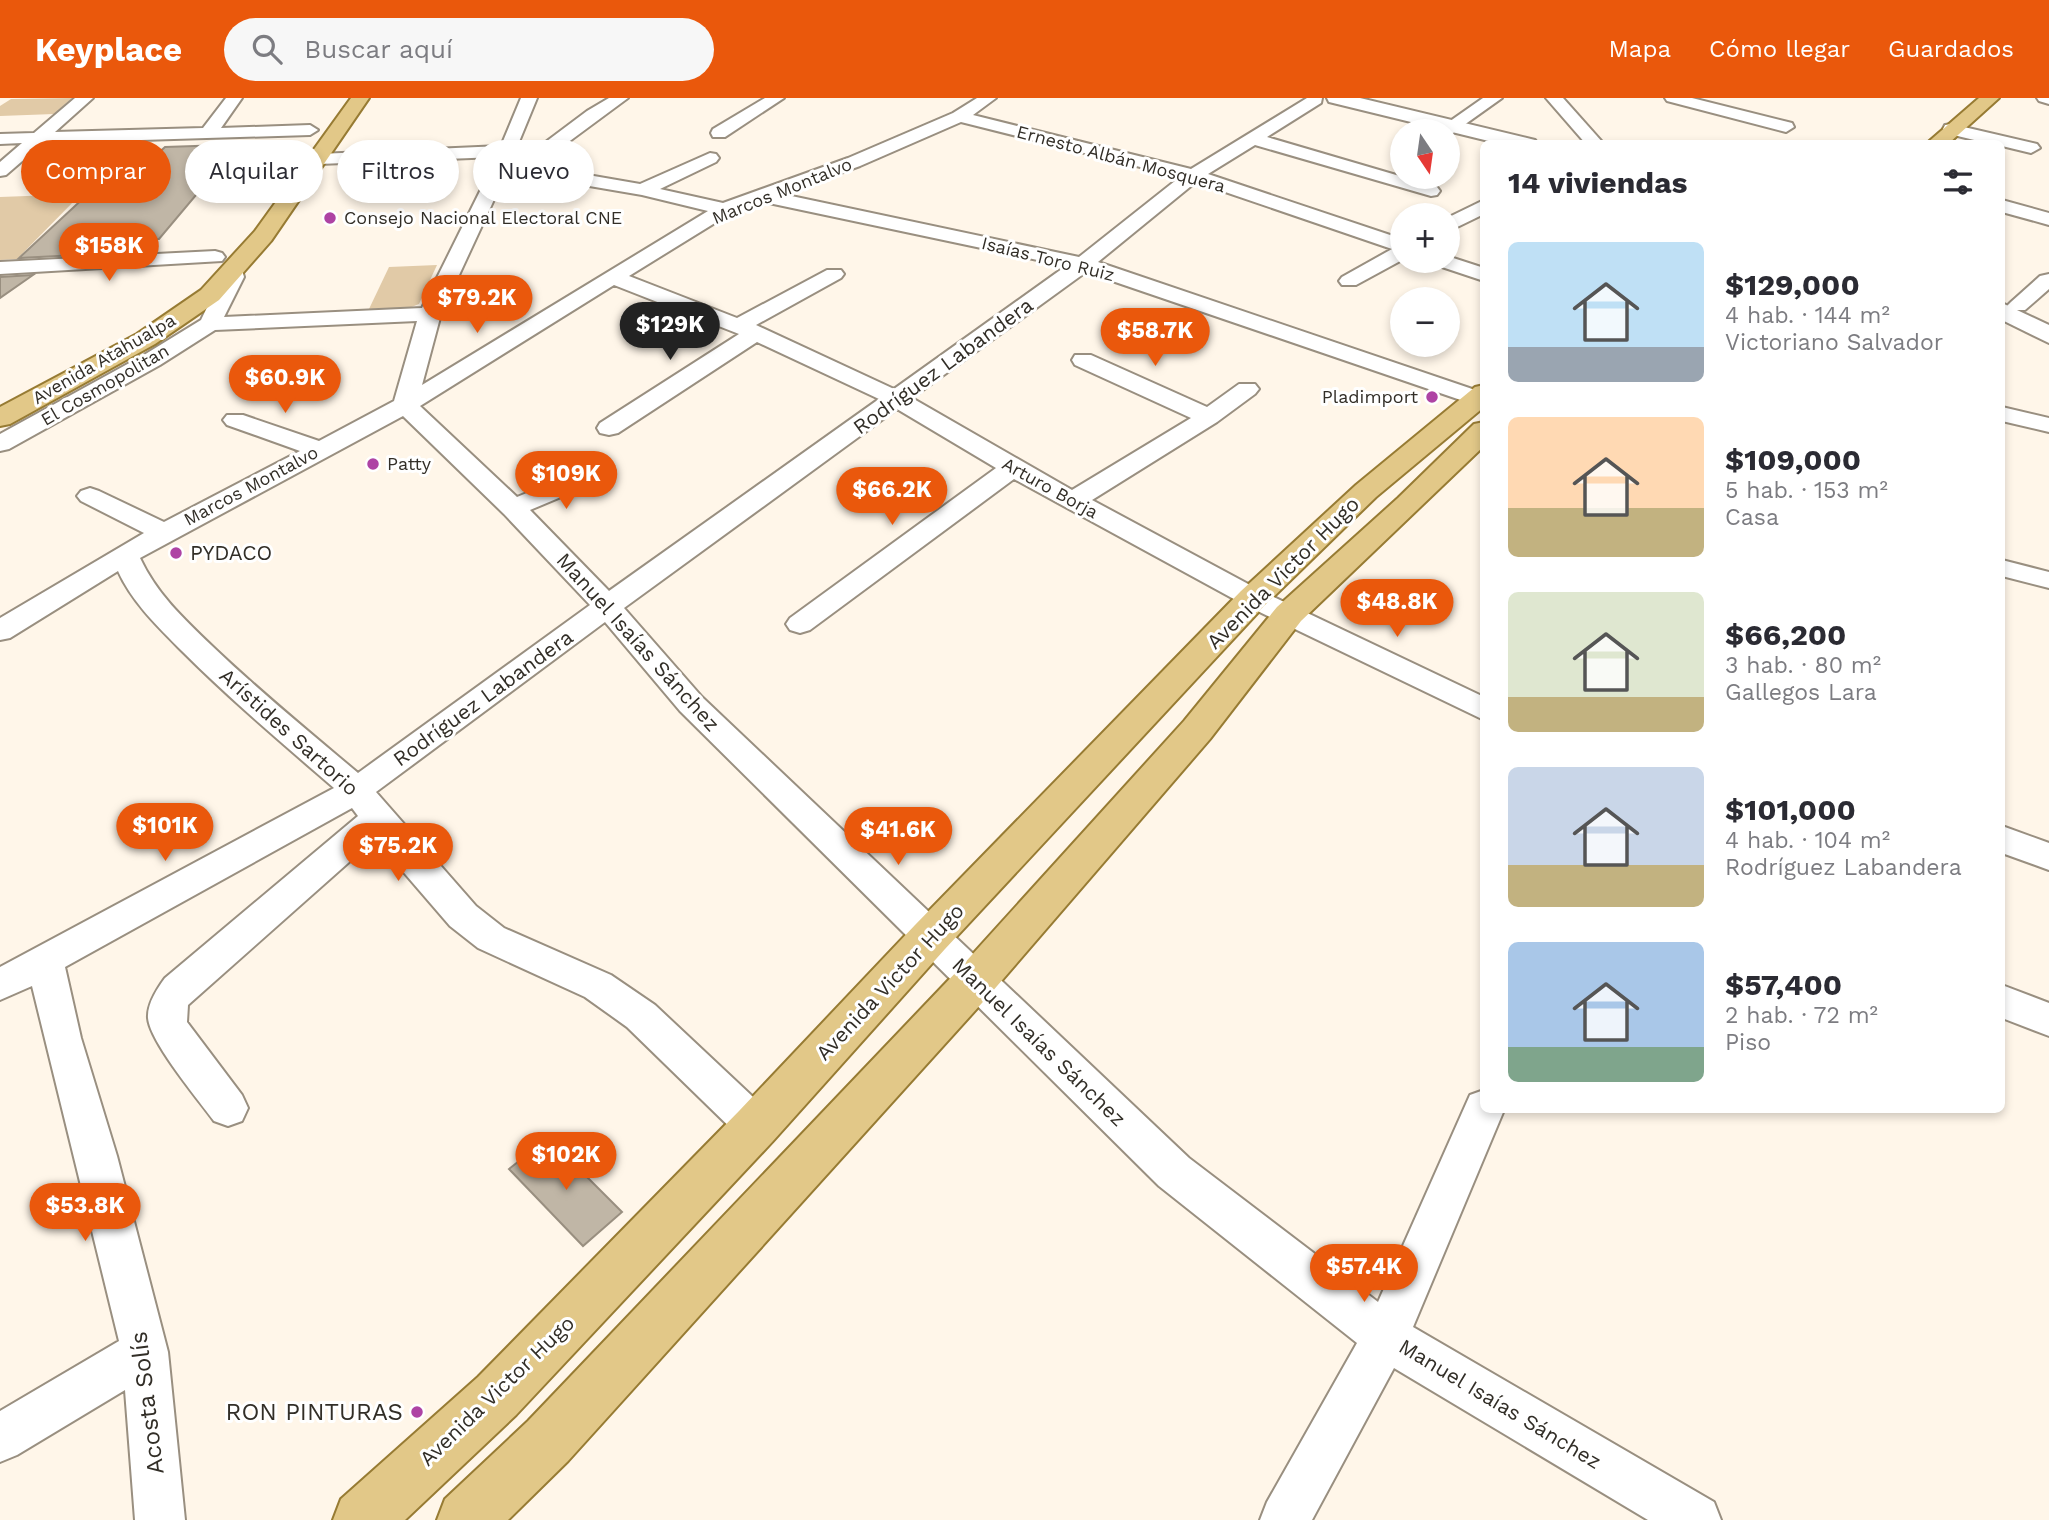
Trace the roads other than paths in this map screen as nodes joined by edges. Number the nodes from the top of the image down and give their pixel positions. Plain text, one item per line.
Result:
1 (85, 98) edge
2 (234, 98) edge
3 (333, 98) edge
4 (360, 98) edge
5 (529, 98) edge
6 (620, 98) edge
7 (776, 98) edge
8 (988, 98) edge
9 (1336, 98) edge
10 (1494, 98) edge
11 (1554, 98) edge
12 (1673, 98) edge
13 (1960, 98) edge
14 (1990, 98) edge
15 (1311, 99) edge
16 (959, 117) junction
17 (1399, 119) edge
18 (1410, 119) edge
19 (1460, 122) edge
20 (1786, 127) dead end
21 (1951, 129) junction
22 (310, 130) junction
23 (1460, 132) edge
24 (208, 133) junction
25 (719, 133) dead end
26 (1460, 133) edge
27 (1917, 135) dead end
28 (40, 138) junction
29 (0, 139) edge
30 (1254, 139) junction
31 (302, 140) edge
32 (512, 140) edge
33 (560, 140) edge
34 (1483, 140) edge
35 (1505, 140) edge
36 (1592, 140) edge
37 (1940, 140) edge
38 (1997, 140) edge
39 (2005, 142) edge
40 (2031, 148) dead end
41 (323, 152) edge
42 (473, 152) edge
43 (710, 158) dead end
44 (323, 159) edge
45 (0, 171) edge
46 (1194, 175) junction
47 (594, 181) edge
48 (642, 190) junction
49 (1432, 191) dead end
50 (764, 196) junction
51 (287, 203) edge
52 (481, 203) edge
53 (2005, 207) edge
54 (1480, 208) edge
55 (724, 209) junction
56 (1460, 219) edge
57 (2049, 219) edge
58 (231, 235) dead end
59 (1390, 242) edge
60 (1390, 259) edge
61 (224, 263) junction
62 (1083, 264) junction
63 (1460, 267) edge
64 (0, 268) edge
65 (834, 274) dead end
66 (1480, 274) edge
67 (612, 277) junction
68 (2047, 280) dead end
69 (1349, 281) dead end
70 (2007, 305) edge
71 (430, 314) junction
72 (2049, 321) edge
73 (210, 324) junction
74 (747, 330) junction
75 (2049, 335) edge
76 (1083, 360) dead end
77 (1247, 389) dead end
78 (0, 398) edge
79 (897, 399) junction
80 (1480, 404) edge
81 (405, 405) junction
82 (1480, 408) edge
83 (2005, 415) edge
84 (1209, 417) junction
85 (0, 418) edge
86 (235, 421) dead end
87 (2049, 425) edge
88 (609, 428) dead end
89 (0, 444) edge
90 (320, 449) junction
91 (1013, 468) junction
92 (602, 471) dead end
93 (90, 496) dead end
94 (1072, 501) junction
95 (513, 508) junction
96 (164, 532) junction
97 (126, 558) junction
98 (2005, 569) edge
99 (2049, 580) edge
100 (1271, 606) junction
101 (606, 608) junction
102 (800, 624) dead end
103 (0, 631) edge
104 (1480, 708) edge
105 (367, 804) junction
106 (2005, 840) edge
107 (2049, 857) edge
108 (930, 937) junction
109 (45, 961) junction
110 (976, 980) junction
111 (0, 985) edge
112 (2005, 1002) edge
113 (2049, 1020) edge
114 (228, 1108) dead end
115 (1482, 1113) edge
116 (756, 1126) junction
117 (1386, 1337) junction
118 (145, 1352) junction
119 (0, 1438) edge
120 (160, 1520) edge
121 (362, 1520) edge
122 (466, 1520) edge
123 (1285, 1520) edge
124 (1696, 1520) edge

1 - 28 street
2 - 24 street
3 - 22 main road
4 - 41 main road, Avenida Atahualpa
5 - 32 street
6 - 33 street
7 - 25 street
8 - 16 street, Marcos Montalvo
9 - 18 street
10 - 19 street
11 - 36 street
12 - 20 street
13 - 27 main road
14 - 21 main road
15 - 17 street
15 - 30 street, Rodríguez Labandera
16 - 46 street, Ernesto Albán Mosquera
16 - 50 street, Marcos Montalvo
21 - 37 main road
21 - 38 street
22 - 24 street
22 - 31 main road
23 - 35 street
24 - 28 street
26 - 34 street
28 - 29 street
28 - 45 street
30 - 46 street, Rodríguez Labandera
30 - 49 street
39 - 40 street
42 - 44 street
43 - 48 street
46 - 59 street, Ernesto Albán Mosquera
46 - 62 street, Rodríguez Labandera
47 - 48 street
48 - 55 street
50 - 55 street, Marcos Montalvo
50 - 62 street, Isaías Toro Ruiz
51 - 61 main road, Avenida Atahualpa
52 - 71 street
53 - 57 street
54 - 56 street
55 - 67 street, Marcos Montalvo
58 - 61 main road, Avenida Atahualpa
60 - 69 street
61 - 64 street
61 - 73 street
61 - 78 main road, Avenida Atahualpa
61 - 85 main road, Avenida Atahualpa
62 - 79 street, Rodríguez Labandera
62 - 80 street, Isaías Toro Ruiz
63 - 66 street
65 - 74 street
67 - 74 street, Arturo Borja
67 - 81 street, Marcos Montalvo
68 - 70 street
70 - 72 street
70 - 75 street
71 - 73 street
71 - 81 street
73 - 89 street, El Cosmopolitan
74 - 79 street, Arturo Borja
74 - 88 street
76 - 84 street
77 - 84 street
79 - 91 street, Arturo Borja
79 - 101 street, Rodríguez Labandera
81 - 90 street, Marcos Montalvo
81 - 95 street, Manuel Isaías Sánchez
82 - 100 main road, Avenida Victor Hugo
83 - 87 street
84 - 94 street
86 - 90 street
90 - 96 street, Marcos Montalvo
91 - 94 street, Arturo Borja
91 - 102 street
92 - 95 street
93 - 96 street
94 - 100 street, Arturo Borja
95 - 101 street, Manuel Isaías Sánchez
96 - 97 street, Marcos Montalvo
97 - 103 street, Marcos Montalvo
97 - 105 street, Arístides Sartorio
98 - 99 street
100 - 104 street, Arturo Borja
100 - 108 main road, Avenida Victor Hugo
100 - 110 main road, Avenida Victor Hugo
101 - 105 street, Rodríguez Labandera
101 - 108 street, Manuel Isaías Sánchez
105 - 109 street, Rodríguez Labandera
105 - 114 street
105 - 116 street, Arístides Sartorio
106 - 107 street
108 - 110 street, Manuel Isaías Sánchez
108 - 116 main road, Avenida Victor Hugo
109 - 111 street, Rodríguez Labandera
109 - 118 street, Acosta Solís
110 - 117 street, Manuel Isaías Sánchez
110 - 122 main road, Avenida Victor Hugo
112 - 113 street
115 - 117 street
116 - 121 main road, Avenida Victor Hugo
117 - 123 street
117 - 124 street, Manuel Isaías Sánchez
118 - 119 street
118 - 120 street, Acosta Solís

